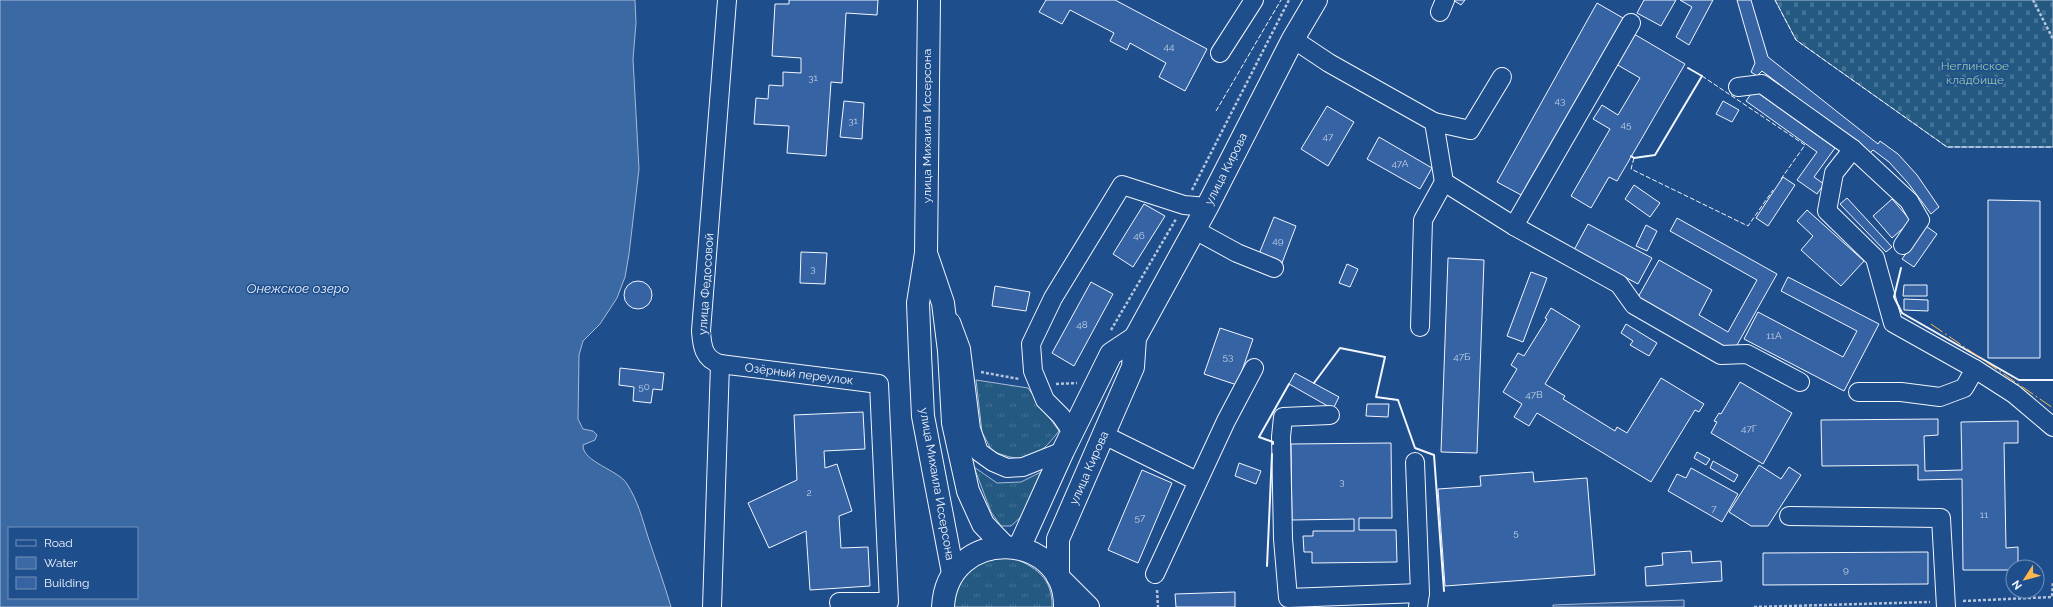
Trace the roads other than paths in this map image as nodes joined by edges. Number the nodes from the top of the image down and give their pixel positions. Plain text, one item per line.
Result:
1 (727, 0) edge
2 (929, 0) edge
3 (1254, 0) edge
4 (1316, 0) edge
5 (1631, 23) dead end
6 (1293, 39) junction
7 (1220, 53) dead end
8 (1502, 77) dead end
9 (1738, 87) dead end
10 (1434, 122) junction
11 (1852, 149) junction
12 (1444, 182) junction
13 (1207, 207) junction
14 (1514, 226) junction
15 (1195, 230) junction
16 (1903, 245) dead end
17 (926, 253) junction
18 (1274, 268) dead end
19 (943, 303) junction
20 (1420, 327) dead end
21 (1135, 338) junction
22 (720, 364) junction
23 (1254, 368) dead end
24 (1975, 369) junction
25 (1800, 382) dead end
26 (1858, 392) dead end
27 (1330, 415) dead end
28 (2053, 427) edge
29 (1072, 432) junction
30 (1104, 435) junction
31 (1062, 451) junction
32 (1415, 462) dead end
33 (1197, 481) junction
34 (1789, 516) dead end
35 (1012, 547) junction
36 (953, 573) junction
37 (1155, 574) dead end
38 (1058, 577) junction
39 (1419, 600) edge
40 (1946, 604) edge
41 (712, 607) edge
42 (840, 607) edge
43 (943, 607) edge
44 (1066, 607) edge
45 (1088, 607) edge

1 - 22 street, улица Федосовой
2 - 17 main road, улица Михаила Иссерсона
3 - 7 street
4 - 6 main road, улица Кирова
5 - 14 street
6 - 10 street
6 - 13 main road, улица Кирова
8 - 10 street
9 - 11 street
10 - 12 street
11 - 16 street
11 - 24 street
12 - 14 street
12 - 20 street
13 - 15 main road, улица Кирова
13 - 29 street
14 - 25 street
15 - 18 street
15 - 21 main road, улица Кирова
17 - 19 main road, улица Михаила Иссерсона
17 - 36 main road, улица Михаила Иссерсона
19 - 31 street
19 - 35 main road, улица Михаила Иссерсона
21 - 29 main road, улица Кирова
21 - 30 main road, улица Кирова
22 - 41 street
22 - 42 street, Озёрный переулок
23 - 33 street
24 - 26 street
24 - 28 street
27 - 39 street
29 - 31 main road, улица Кирова
30 - 33 street
30 - 38 main road, улица Кирова
31 - 35 main road, улица Кирова
32 - 39 street
33 - 37 street
34 - 40 street
35 - 36 main road
35 - 38 main road
36 - 43 main road
38 - 44 main road
38 - 45 main road

